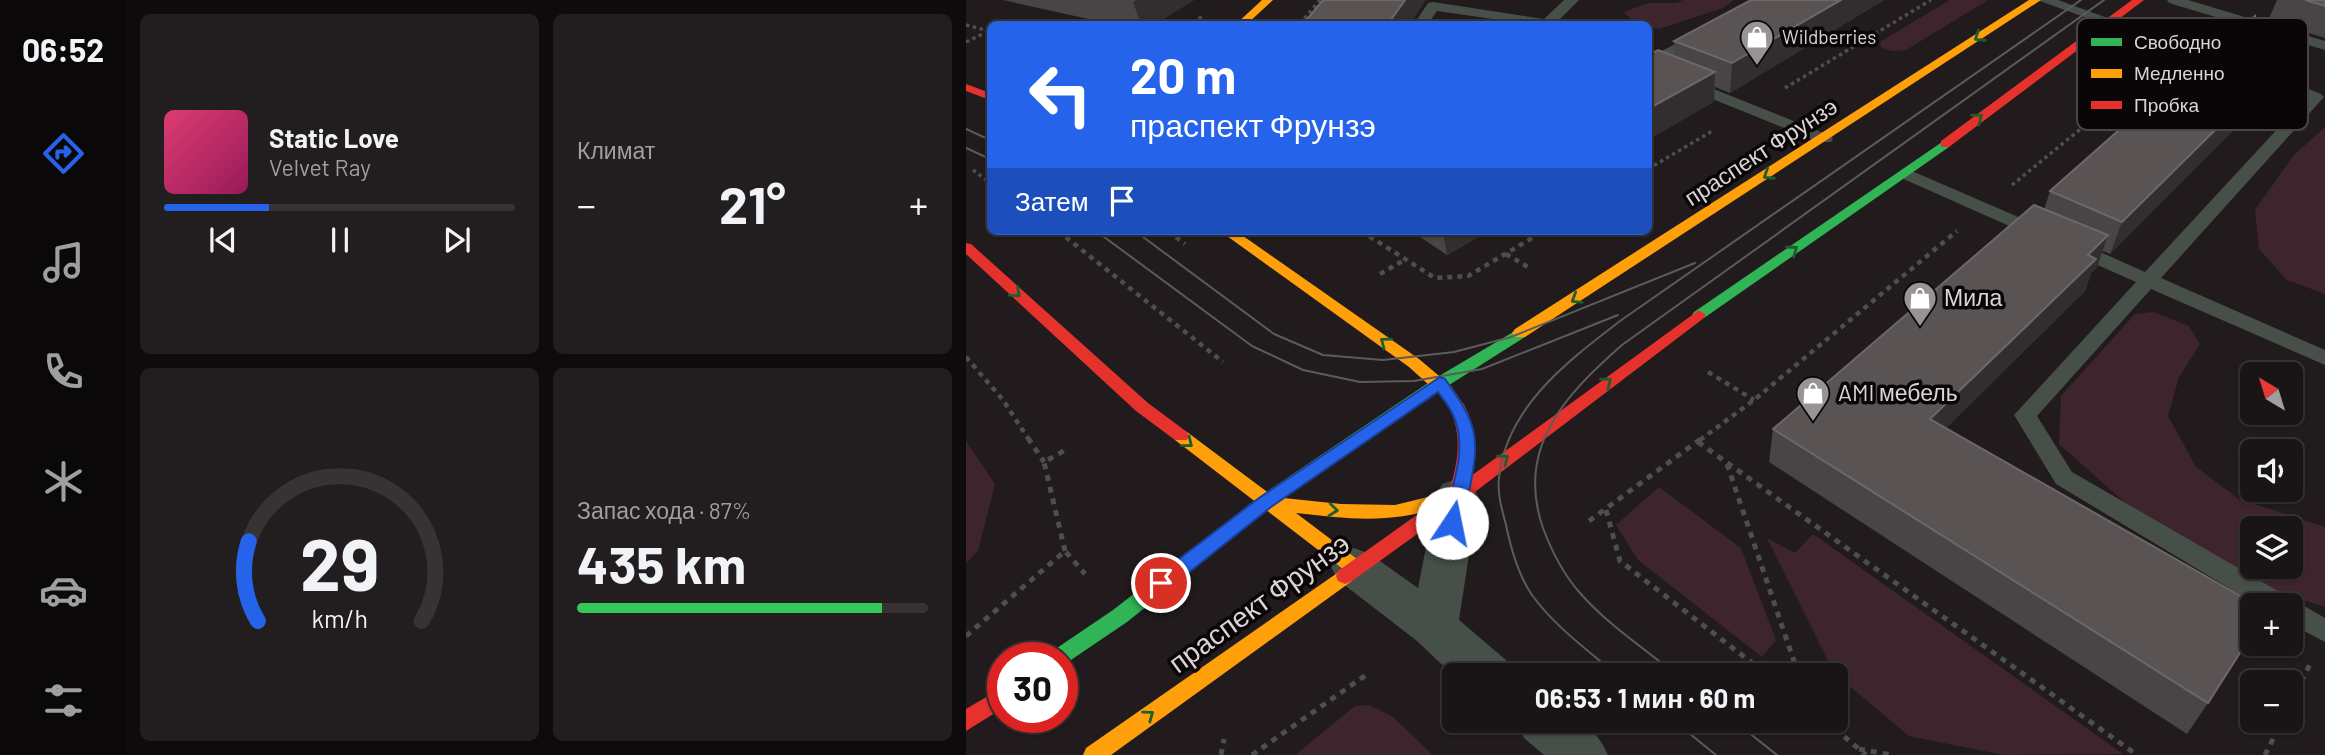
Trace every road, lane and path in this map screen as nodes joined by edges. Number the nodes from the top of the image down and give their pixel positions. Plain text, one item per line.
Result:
1 (1268, 0) edge
2 (1277, 0) edge
3 (1320, 0) edge
4 (1572, 0) edge
5 (1931, 0) edge
6 (2036, 0) edge
7 (2044, 0) edge
8 (2139, 0) edge
9 (2174, 0) edge
10 (1435, 3) edge
11 (2100, 18) edge
12 (2113, 18) edge
13 (2232, 18) edge
14 (1244, 21) edge
15 (1261, 21) edge
16 (1302, 21) edge
17 (1423, 21) edge
18 (1534, 21) edge
19 (1553, 21) edge
20 (966, 25) edge
21 (1717, 25) edge
22 (987, 30) edge
23 (987, 32) edge
24 (2308, 41) edge
25 (966, 42) edge
26 (2077, 45) edge
27 (2325, 46) edge
28 (1652, 64) edge
29 (1652, 68) edge
30 (966, 87) edge
31 (2308, 94) edge
32 (987, 96) edge
33 (2308, 106) edge
34 (1751, 109) junction
35 (2286, 130) edge
36 (1825, 138) junction
37 (1652, 167) edge
38 (973, 170) dead end
39 (1905, 173) junction
40 (987, 181) edge
41 (1063, 235) edge
42 (1232, 235) edge
43 (1367, 235) edge
44 (1537, 235) edge
45 (966, 247) edge
46 (1506, 254) junction
47 (1406, 260) junction
48 (1528, 267) dead end
49 (1380, 274) dead end
50 (2149, 281) junction
51 (966, 357) edge
52 (2325, 358) edge
53 (1223, 362) dead end
54 (1708, 372) dead end
55 (1440, 383) junction
56 (1754, 400) dead end
57 (1068, 449) dead end
58 (1044, 462) junction
59 (1727, 463) junction
60 (1457, 496) junction
61 (1265, 502) junction
62 (1606, 510) junction
63 (1589, 521) dead end
64 (1065, 551) junction
65 (1353, 568) junction
66 (1085, 574) dead end
67 (2260, 593) edge
68 (2303, 618) edge
69 (1434, 627) junction
70 (2325, 631) edge
71 (966, 636) edge
72 (1078, 644) edge
73 (2315, 656) dead end
74 (1474, 663) edge
75 (1752, 663) edge
76 (1795, 663) edge
77 (1366, 675) dead end
78 (2303, 680) edge
79 (987, 707) edge
80 (966, 721) edge
81 (1556, 733) edge
82 (1840, 733) edge
83 (2276, 733) edge
84 (1224, 739) dead end
85 (1858, 749) junction
86 (1094, 755) edge
87 (1221, 755) edge
88 (1252, 755) edge
89 (1581, 755) edge
90 (1866, 755) edge
91 (1891, 755) edge
92 (2137, 755) edge
93 (2265, 755) edge

1 - 14 main road
2 - 15 main road
3 - 16 path
4 - 19 lane
5 - 34 path
6 -> 36 main road, праспект Фрунзэ
7 - 11 lane
8 - 12 main road, праспект Фрунзэ
9 - 13 lane
10 - 17 lane
10 - 18 lane
20 - 22 path
21 - 28 lane
23 - 25 path
24 - 27 lane
39 -> 26 main road, праспект Фрунзэ
29 - 34 lane
30 - 32 main road
31 - 33 lane
34 - 36 lane
34 - 37 path
35 - 50 lane
36 -> 55 main road, праспект Фрунзэ
38 - 40 path
39 - 50 lane
60 -> 39 main road, праспект Фрунзэ
41 - 53 path
55 -> 42 main road
43 - 47 path
44 - 46 path
45 -> 61 main road
46 - 47 path
46 - 48 path
47 - 49 path
50 - 52 lane
50 - 67 lane
51 - 58 path
54 - 56 path
55 - 60 main road
55 - 61 main road, праспект Фрунзэ
57 - 58 path
58 - 64 path
59 - 62 path
59 - 76 path
59 - 92 path
61 -> 60 main road, праспект Фрунзэ
60 - 65 main road, праспект Фрунзэ
60 - 69 street
61 - 65 main road
61 - 72 main road, праспект Фрунзэ
62 - 63 path
62 - 75 path
64 - 66 path
64 - 71 path
65 - 69 street
86 -> 65 main road, праспект Фрунзэ
68 - 70 lane
69 - 74 street
73 - 78 path
77 - 88 path
79 - 80 main road
81 - 89 street
82 - 85 path
83 - 93 path
84 - 87 path
85 - 90 path
85 - 91 path

